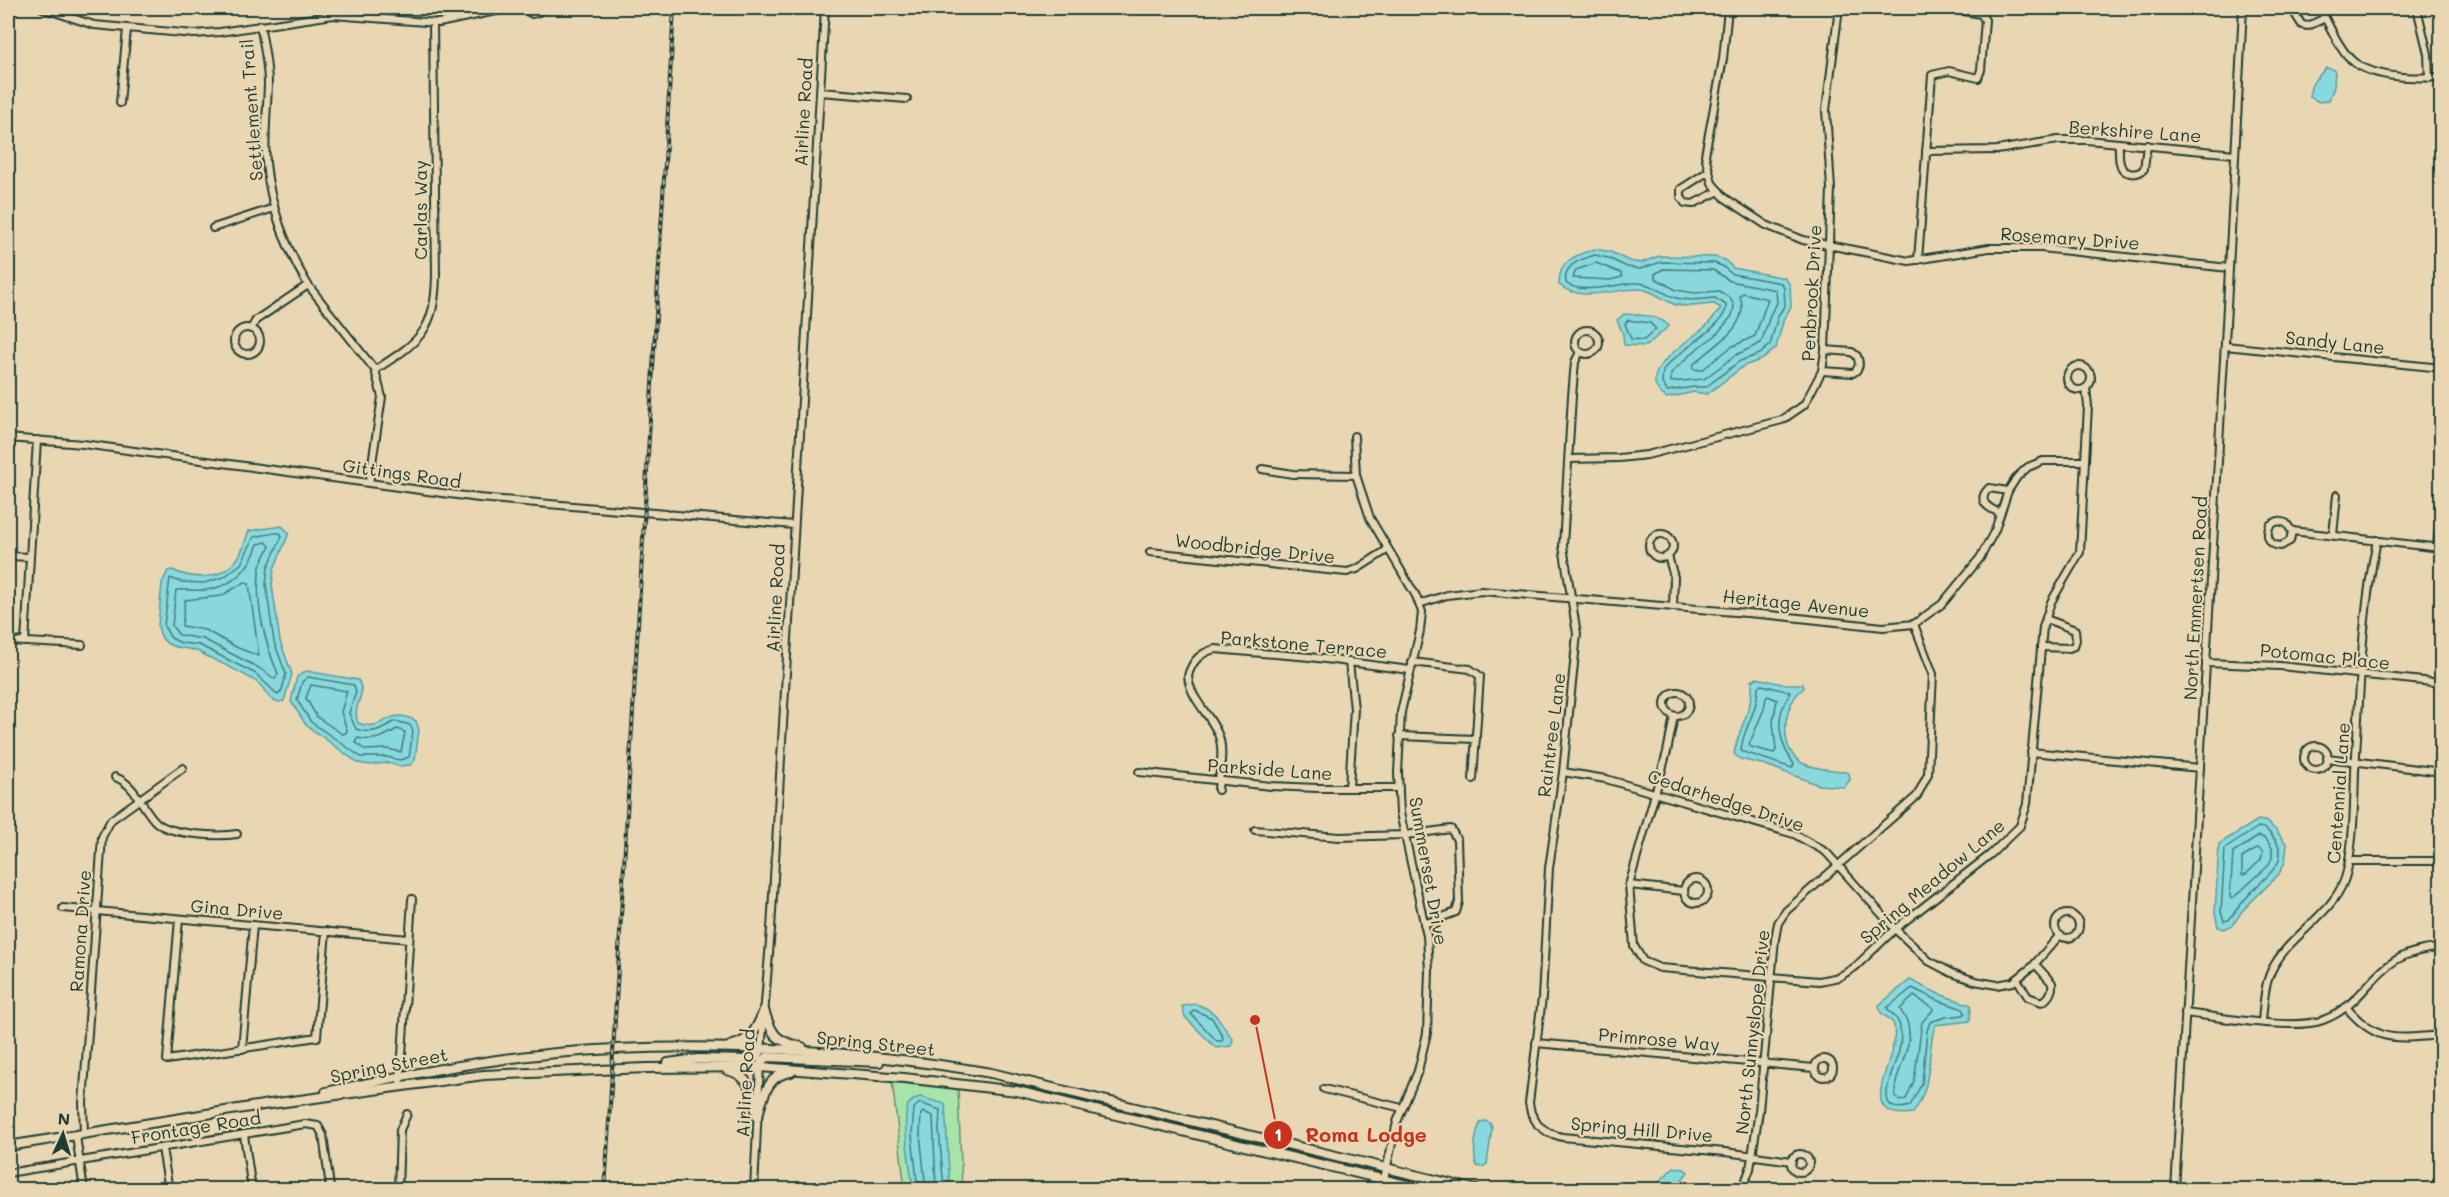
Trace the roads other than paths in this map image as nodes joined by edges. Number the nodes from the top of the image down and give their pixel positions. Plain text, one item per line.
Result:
1 (42, 8) edge
2 (510, 8) edge
3 (522, 8) edge
4 (542, 8) edge
5 (825, 8) edge
6 (1728, 8) edge
7 (1839, 8) edge
8 (1947, 8) edge
9 (2242, 8) edge
10 (2297, 8) edge
11 (2320, 8) edge
12 (2417, 8) edge
13 (2325, 18) junction
14 (434, 23) junction
15 (260, 25) junction
16 (127, 29) junction
17 (2442, 77) edge
18 (2429, 78) junction
19 (820, 92) junction
20 (907, 99) dead end
21 (120, 103) dead end
22 (2118, 143) junction
23 (2147, 145) junction
24 (1926, 151) junction
25 (2235, 154) junction
26 (1709, 171) junction
27 (1719, 191) junction
28 (274, 208) junction
29 (213, 228) dead end
30 (1829, 246) junction
31 (1918, 260) junction
32 (2229, 268) junction
33 (308, 285) junction
34 (251, 329) junction
35 (2225, 346) junction
36 (1825, 350) junction
37 (1580, 352) dead end
38 (2442, 368) edge
39 (375, 370) junction
40 (1822, 371) junction
41 (2086, 388) dead end
42 (1354, 436) dead end
43 (8, 438) edge
44 (37, 440) junction
45 (1569, 459) junction
46 (2085, 461) junction
47 (1262, 469) dead end
48 (1356, 476) junction
49 (369, 483) junction
50 (2008, 490) junction
51 (2337, 495) dead end
52 (2441, 505) edge
53 (2000, 513) junction
54 (794, 525) junction
55 (2292, 531) junction
56 (2333, 535) junction
57 (2377, 540) junction
58 (2439, 549) edge
59 (1387, 550) junction
60 (1150, 552) dead end
61 (8, 556) edge
62 (1668, 556) dead end
63 (30, 557) junction
64 (1573, 599) junction
65 (1419, 604) junction
66 (1673, 607) junction
67 (2046, 619) junction
68 (1914, 624) junction
69 (8, 641) edge
70 (25, 642) junction
71 (82, 645) dead end
72 (2041, 647) junction
73 (1349, 662) junction
74 (1412, 662) junction
75 (2206, 663) junction
76 (1410, 669) junction
77 (2361, 674) junction
78 (2442, 683) edge
79 (8, 714) edge
80 (1674, 716) dead end
81 (1399, 736) junction
82 (1476, 739) junction
83 (8, 743) edge
84 (2031, 752) junction
85 (2327, 758) dead end
86 (2356, 763) junction
87 (183, 768) dead end
88 (2200, 768) junction
89 (1139, 772) dead end
90 (1563, 772) junction
91 (2442, 772) edge
92 (115, 777) dead end
93 (1473, 779) dead end
94 (1218, 781) junction
95 (1348, 788) junction
96 (1399, 788) junction
97 (1218, 790) dead end
98 (1655, 793) junction
99 (139, 800) junction
100 (1255, 830) dead end
101 (237, 834) dead end
102 (1405, 835) junction
103 (2349, 861) junction
104 (2442, 861) edge
105 (1837, 864) junction
106 (1629, 885) junction
107 (1684, 891) dead end
108 (412, 898) dead end
109 (63, 908) dead end
110 (97, 911) junction
111 (179, 918) junction
112 (1424, 924) junction
113 (253, 925) junction
114 (1895, 929) junction
115 (326, 932) junction
116 (2060, 935) dead end
117 (409, 939) junction
118 (2442, 948) edge
119 (2035, 964) junction
120 (1772, 978) junction
121 (2017, 979) junction
122 (2346, 1007) junction
123 (764, 1010) junction
124 (2185, 1013) junction
125 (2262, 1021) junction
126 (2442, 1035) edge
127 (1536, 1043) junction
128 (720, 1048) junction
129 (242, 1049) junction
130 (761, 1049) junction
131 (821, 1052) junction
132 (916, 1062) junction
133 (1764, 1063) junction
134 (703, 1066) junction
135 (760, 1067) junction
136 (646, 1068) junction
137 (1815, 1068) dead end
138 (803, 1070) junction
139 (399, 1076) junction
140 (400, 1086) junction
141 (1324, 1089) dead end
142 (264, 1106) junction
143 (1402, 1108) junction
144 (407, 1114) dead end
145 (757, 1117) junction
146 (1534, 1121) joint
147 (80, 1135) junction
148 (244, 1135) junction
149 (8, 1146) edge
150 (162, 1148) junction
151 (1752, 1155) junction
152 (80, 1161) junction
153 (1792, 1161) dead end
154 (1387, 1167) junction
155 (8, 1173) edge
156 (2442, 1174) edge
157 (1384, 1179) junction
158 (84, 1190) edge
159 (169, 1190) edge
160 (252, 1190) edge
161 (332, 1190) edge
162 (398, 1190) edge
163 (754, 1190) edge
164 (1427, 1190) edge
165 (1477, 1190) edge
166 (1742, 1190) edge
167 (2175, 1190) edge
168 (2432, 1190) edge

1 - 16 street
2 - 14 street
3 - 4 street
5 - 19 street, Airline Road
6 - 26 street, Rosemary Drive
7 - 30 street, Penbrook Drive
8 - 24 street
9 - 25 street, North Emmertsen Road
10 - 13 street
11 - 13 street
12 - 18 street
13 - 18 street
14 - 15 street
14 - 39 street, Carlas Way
15 - 16 street
15 - 28 street, Settlement Trail
16 - 21 street
17 - 18 street
19 - 20 street
19 - 54 street, Airline Road
22 - 23 street, Berkshire Lane
22 - 23 street
22 - 24 street, Berkshire Lane
23 - 25 street, Berkshire Lane
24 - 31 street
25 - 32 street, North Emmertsen Road
26 - 27 street, Rosemary Drive
26 - 27 street
27 - 30 street, Rosemary Drive
28 - 29 street
28 - 33 street, Settlement Trail
30 - 31 street, Rosemary Drive
30 - 36 street, Penbrook Drive
31 - 32 street, Rosemary Drive
32 - 35 street, North Emmertsen Road
33 - 34 street
33 - 39 street, Settlement Trail
34 - 34 street
35 - 38 street, Sandy Lane
35 - 75 street, North Emmertsen Road
36 - 40 street, Penbrook Drive
36 - 40 street
37 - 45 street, Raintree Lane
39 - 49 street, Settlement Trail
40 - 45 street, Penbrook Drive
41 - 46 street, Spring Meadow Lane
42 - 48 street, Summerset Drive
43 - 44 street, Gittings Road
44 - 49 street, Gittings Road
44 - 63 street
45 - 64 street, Raintree Lane
46 - 50 street
46 - 67 street, Spring Meadow Lane
47 - 48 street
48 - 59 street, Summerset Drive
49 - 54 street, Gittings Road
50 - 53 street
50 - 53 street
51 - 56 street
52 - 58 street
53 - 68 street
54 - 123 street, Airline Road
55 - 55 street
55 - 56 street
56 - 57 street
57 - 58 street
57 - 77 street, Centennial Lane
59 - 60 street, Woodbridge Drive
59 - 65 street, Summerset Drive
61 - 63 street
62 - 66 street
63 - 70 street
64 - 65 street, Heritage Avenue
64 - 66 street, Heritage Avenue
64 - 90 street, Raintree Lane
65 - 74 street, Summerset Drive
66 - 68 street, Heritage Avenue
67 - 72 street, Spring Meadow Lane
67 - 72 street
68 - 105 street, North Sunnyslope Drive
69 - 70 street
70 - 71 street
72 - 84 street, Spring Meadow Lane
73 - 76 street, Parkstone Terrace
73 - 94 street, Parkstone Terrace
73 - 95 street
74 - 76 street, Summerset Drive
74 - 82 street
75 - 77 street, Potomac Place
75 - 88 street, North Emmertsen Road
76 - 81 street, Summerset Drive
77 - 78 street, Potomac Place
77 - 86 street, Centennial Lane
79 - 83 street
80 - 98 street
81 - 82 street
81 - 96 street, Summerset Drive
82 - 93 street
84 - 88 street
84 - 114 street, Spring Meadow Lane
85 - 86 street
86 - 91 street
86 - 103 street, Centennial Lane
87 - 99 street, Ramona Drive
88 - 124 street, North Emmertsen Road
89 - 94 street, Parkside Lane
90 - 98 street, Cedarhedge Drive
90 - 127 street, Raintree Lane
92 - 99 street
94 - 95 street, Parkside Lane
94 - 97 street
95 - 96 street, Parkside Lane
96 - 102 street, Summerset Drive
98 - 105 street, Cedarhedge Drive
98 - 106 street
99 - 101 street
99 - 110 street, Ramona Drive
100 - 102 street
102 - 112 street, Summerset Drive
102 - 112 street
103 - 104 street
103 - 125 street, Centennial Lane
105 - 114 street, Cedarhedge Drive
105 - 120 street, North Sunnyslope Drive
106 - 107 street
106 - 120 street, Spring Meadow Lane
108 - 117 street
109 - 110 street, Gina Drive
110 - 111 street, Gina Drive
110 - 147 street, Ramona Drive
111 - 113 street, Gina Drive
111 - 129 street
112 - 143 street, Summerset Drive
113 - 115 street, Gina Drive
113 - 129 street
114 - 120 street, Spring Meadow Lane
114 - 121 street, Cedarhedge Drive
115 - 117 street, Gina Drive
115 - 129 street
116 - 119 street
117 - 139 street
118 - 122 street
119 - 121 street
119 - 121 street
120 - 133 street, North Sunnyslope Drive
122 - 125 street
122 - 126 street
123 - 128 main road
123 - 130 street, Airline Road
123 - 131 main road
124 - 125 street
124 - 167 street, North Emmertsen Road
127 - 133 street, Primrose Way
127 - 146 street, Raintree Lane
128 - 130 main road, Spring Street
128 - 139 main road, Spring Street
130 - 131 main road, Spring Street
130 - 135 street, Airline Road
130 - 136 main road
131 - 132 main road, Spring Street
132 - 135 main road
132 - 154 main road, Spring Street
133 - 137 street, Primrose Way
133 - 151 street, North Sunnyslope Drive
134 - 135 main road, Spring Street
134 - 136 main road, Spring Street
134 - 145 main road
135 - 138 main road, Spring Street
135 - 145 street, Airline Road
136 - 140 main road, Spring Street
138 - 145 main road
138 - 157 main road, Spring Street
139 - 140 street
139 - 142 main road, Spring Street
140 - 142 main road, Spring Street
141 - 143 street
142 - 147 main road, Spring Street
143 - 154 street, Summerset Drive
144 - 162 street
145 - 163 street, Airline Road
146 - 151 street, Spring Hill Drive
147 - 149 main road, Spring Street
147 - 152 street, Ramona Drive
148 - 150 street, Frontage Road
148 - 160 street
148 - 161 street, Frontage Road
150 - 152 street, Frontage Road
150 - 159 street
151 - 153 street, Spring Hill Drive
151 - 166 street, North Sunnyslope Drive
152 - 155 street, Frontage Road
152 - 158 street, Ramona Drive
154 - 157 street, Summerset Drive
154 - 165 main road, Spring Street
156 - 168 street
157 - 164 main road, Spring Street

